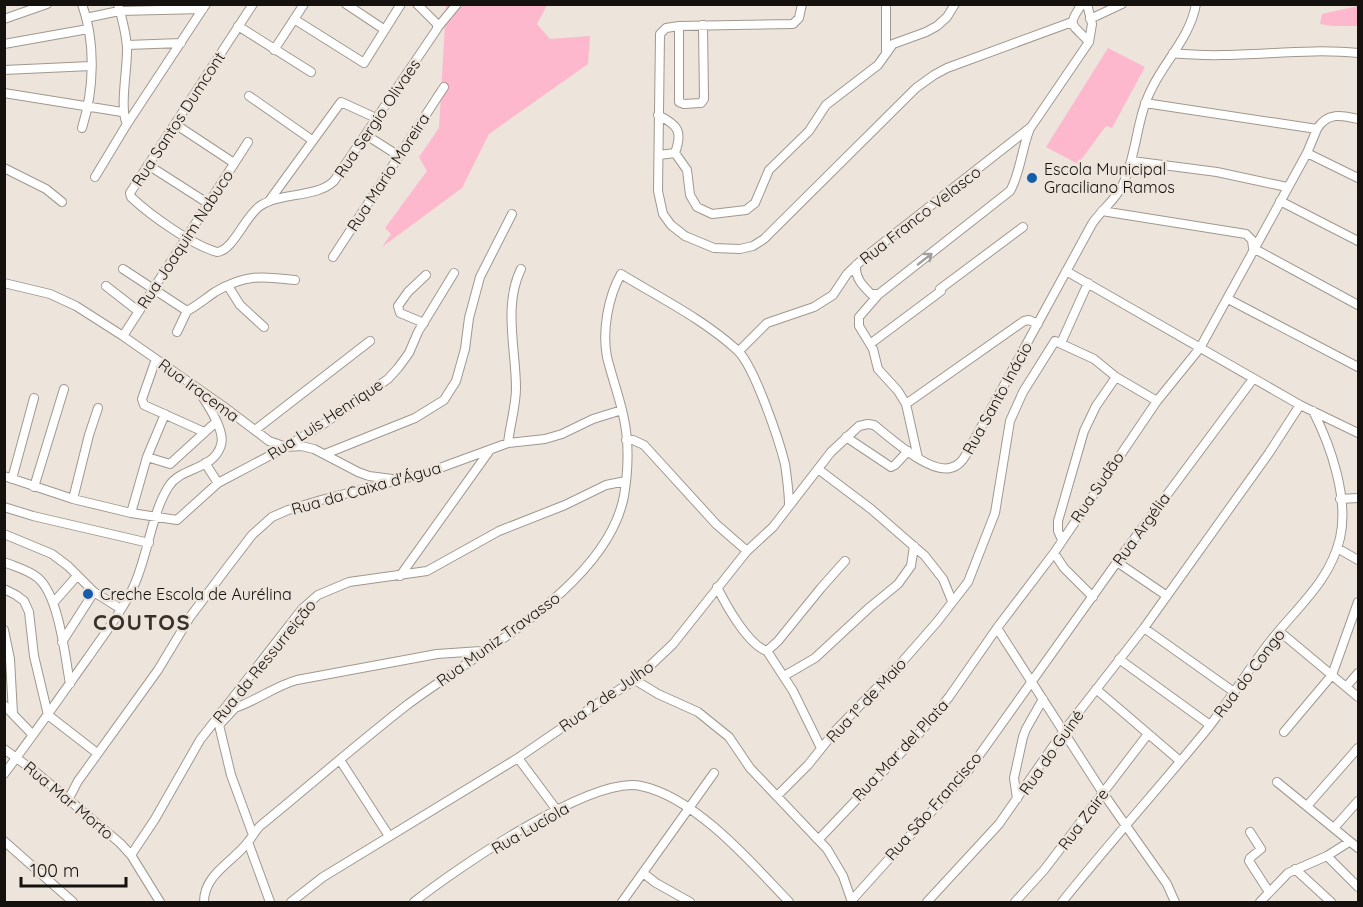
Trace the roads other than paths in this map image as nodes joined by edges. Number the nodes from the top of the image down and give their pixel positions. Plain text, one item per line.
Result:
1 (47, 4) edge
2 (82, 4) edge
3 (253, 4) edge
4 (304, 4) edge
5 (346, 4) edge
6 (401, 4) edge
7 (417, 4) edge
8 (457, 4) edge
9 (802, 4) edge
10 (886, 4) edge
11 (955, 4) edge
12 (1082, 4) edge
13 (1088, 4) edge
14 (1122, 4) edge
15 (1196, 4) edge
16 (204, 7) edge
17 (119, 8) edge
18 (86, 18) junction
19 (4, 19) edge
20 (294, 19) junction
21 (1073, 19) junction
22 (1090, 19) junction
23 (703, 25) junction
24 (238, 26) junction
25 (679, 26) junction
26 (438, 27) junction
27 (88, 29) junction
28 (385, 30) junction
29 (1079, 30) junction
30 (1089, 42) junction
31 (182, 43) junction
32 (4, 44) edge
33 (127, 45) junction
34 (274, 50) junction
35 (886, 52) junction
36 (1173, 52) junction
37 (1359, 52) edge
38 (91, 66) junction
39 (4, 70) edge
40 (311, 72) dead end
41 (444, 87) dead end
42 (4, 93) edge
43 (249, 96) dead end
44 (1145, 103) junction
45 (87, 106) junction
46 (122, 112) junction
47 (658, 115) junction
48 (376, 118) junction
49 (1359, 119) edge
50 (127, 123) junction
51 (175, 124) junction
52 (1031, 127) junction
53 (82, 128) dead end
54 (1317, 129) junction
55 (366, 135) junction
56 (312, 140) junction
57 (248, 142) dead end
58 (675, 153) junction
59 (1307, 153) junction
60 (659, 155) junction
61 (399, 156) junction
62 (1132, 161) junction
63 (234, 164) junction
64 (148, 165) junction
65 (4, 168) edge
66 (95, 177) dead end
67 (1359, 178) edge
68 (1287, 187) junction
69 (269, 201) junction
70 (1280, 201) junction
71 (62, 202) dead end
72 (209, 204) junction
73 (1102, 211) junction
74 (512, 214) dead end
75 (1023, 226) dead end
76 (187, 238) junction
77 (1359, 241) edge
78 (229, 245) joint
79 (1253, 248) junction
80 (333, 256) dead end
81 (856, 265) junction
82 (123, 269) dead end
83 (521, 269) dead end
84 (1066, 272) junction
85 (453, 273) dead end
86 (426, 275) dead end
87 (295, 280) dead end
88 (4, 283) edge
89 (1088, 283) junction
90 (106, 286) dead end
91 (228, 286) junction
92 (152, 289) junction
93 (879, 294) junction
94 (1228, 299) junction
95 (1359, 305) edge
96 (187, 311) junction
97 (138, 312) junction
98 (424, 323) junction
99 (1038, 324) junction
100 (264, 327) dead end
101 (177, 332) dead end
102 (123, 336) junction
103 (370, 341) dead end
104 (1057, 343) junction
105 (870, 344) junction
106 (1200, 348) junction
107 (739, 351) junction
108 (156, 359) junction
109 (1359, 367) edge
110 (1116, 377) junction
111 (1253, 379) junction
112 (197, 388) junction
113 (64, 389) dead end
114 (34, 398) dead end
115 (1157, 401) junction
116 (906, 404) junction
117 (1300, 405) junction
118 (98, 408) dead end
119 (622, 410) junction
120 (1313, 411) junction
121 (165, 414) junction
122 (216, 422) junction
123 (862, 424) joint
124 (255, 430) junction
125 (204, 432) junction
126 (1359, 433) edge
127 (846, 437) junction
128 (626, 440) junction
129 (508, 443) junction
130 (286, 447) junction
131 (491, 450) junction
132 (908, 451) junction
133 (325, 454) junction
134 (147, 457) junction
135 (918, 458) junction
136 (206, 464) junction
137 (818, 469) junction
138 (8, 477) edge
139 (398, 480) junction
140 (626, 481) junction
141 (218, 483) junction
142 (34, 487) junction
143 (1341, 498) junction
144 (1359, 498) edge
145 (73, 499) junction
146 (789, 505) junction
147 (4, 507) edge
148 (131, 513) junction
149 (156, 517) junction
150 (4, 534) edge
151 (1062, 540) junction
152 (149, 543) junction
153 (914, 546) junction
154 (1337, 548) junction
155 (747, 550) junction
156 (1054, 553) junction
157 (845, 561) dead end
158 (1359, 561) edge
159 (4, 562) edge
160 (1117, 562) junction
161 (76, 576) junction
162 (400, 576) junction
163 (717, 587) junction
164 (4, 590) edge
165 (94, 592) junction
166 (1167, 596) junction
167 (1092, 597) junction
168 (54, 602) junction
169 (952, 602) junction
170 (1359, 602) edge
171 (121, 609) junction
172 (997, 628) junction
173 (1144, 628) junction
174 (4, 630) edge
175 (1279, 631) junction
176 (62, 642) junction
177 (769, 650) junction
178 (484, 651) junction
179 (1119, 659) junction
180 (1359, 673) edge
181 (1332, 675) junction
182 (784, 676) junction
183 (635, 680) junction
184 (1031, 680) junction
185 (70, 684) junction
186 (1346, 687) junction
187 (1096, 689) junction
188 (1234, 692) junction
189 (1359, 697) edge
190 (1043, 699) junction
191 (4, 705) edge
192 (234, 709) junction
193 (222, 711) junction
194 (13, 714) junction
195 (48, 715) junction
196 (1210, 725) junction
197 (1063, 732) junction
198 (1284, 732) dead end
199 (32, 734) junction
200 (1148, 734) junction
201 (820, 748) junction
202 (1359, 748) edge
203 (4, 749) edge
204 (97, 753) junction
205 (17, 757) junction
206 (518, 758) junction
207 (340, 760) junction
208 (1180, 761) junction
209 (714, 773) dead end
210 (4, 774) edge
211 (1277, 782) dead end
212 (1103, 793) junction
213 (777, 795) junction
214 (1017, 799) junction
215 (68, 800) junction
216 (1359, 801) edge
217 (1307, 806) junction
218 (689, 807) junction
219 (556, 809) junction
220 (1125, 825) junction
221 (1334, 828) junction
222 (1250, 832) dead end
223 (389, 836) junction
224 (250, 838) junction
225 (819, 838) junction
226 (4, 841) edge
227 (1349, 842) junction
228 (1359, 848) edge
229 (131, 855) junction
230 (1327, 856) junction
231 (1295, 869) junction
232 (643, 873) junction
233 (1359, 886) edge
234 (1269, 892) junction
235 (852, 901) edge
236 (73, 903) edge
237 (160, 903) edge
238 (204, 903) edge
239 (270, 903) edge
240 (291, 903) edge
241 (414, 903) edge
242 (621, 903) edge
243 (690, 903) edge
244 (789, 903) edge
245 (927, 903) edge
246 (1015, 903) edge
247 (1062, 903) edge
248 (1175, 903) edge
249 (1260, 903) edge
250 (1331, 903) edge

1 - 19 street
2 - 18 street
3 - 24 street, Rua Santos Dumcont
4 - 20 street
5 - 28 street
6 - 28 street
7 - 26 street
8 - 26 street, Rua Sergio Olivaes
9 - 23 street
10 - 35 street
11 - 35 street
12 - 21 street
13 - 22 street
14 - 22 street
15 - 36 street, Rua Santo Inácio
16 - 17 street
16 - 31 street
17 - 18 street
17 - 33 street
18 - 27 street
20 - 28 street
20 - 34 street
21 - 22 street
21 - 29 street
21 - 60 street
22 - 29 street
22 - 30 street
23 - 25 street
23 - 25 street
24 - 34 street
24 - 51 street, Rua Santos Dumcont
25 - 47 street
26 - 48 street, Rua Sergio Olivaes
27 - 32 street
27 - 38 street
29 - 30 street
30 - 52 street, Rua Franco Velasco
31 - 33 street
31 - 50 street
33 - 46 street
34 - 40 street
35 - 58 street
36 - 37 street
36 - 44 street, Rua Santo Inácio
38 - 39 street
38 - 45 street
41 - 61 street, Rua Mario Moreira
42 - 45 street
43 - 56 street
44 - 54 street
44 - 62 street, Rua Santo Inácio
45 - 46 street
45 - 53 street
46 - 50 street
47 - 58 street
47 - 60 street
48 - 55 street, Rua Sergio Olivaes
48 - 56 street
49 - 54 street
50 - 66 street
51 - 63 street
51 - 64 street, Rua Santos Dumcont
52 - 81 street, Rua Franco Velasco
93 -> 52 street, Rua Franco Velasco
54 - 59 street, Rua Sudão
55 - 61 street
55 - 69 street, Rua Sergio Olivaes
56 - 69 street
57 - 63 street, Rua Joaquim Nabuco
58 - 60 street
59 - 67 street
59 - 68 street, Rua Sudão
61 - 80 street, Rua Mario Moreira
62 - 68 street
62 - 73 street, Rua Santo Inácio
63 - 72 street, Rua Joaquim Nabuco
64 - 72 street
64 - 76 street, Rua Santos Dumcont
65 - 71 street
68 - 70 street, Rua Sudão
69 - 78 street, Rua Sergio Olivaes
70 - 77 street
70 - 79 street, Rua Sudão
72 - 76 street, Rua Joaquim Nabuco
73 - 79 street
73 - 84 street, Rua Santo Inácio
74 - 133 street
75 - 105 street
76 - 78 street, Rua Santos Dumcont
76 - 92 street, Rua Joaquim Nabuco
79 - 94 street, Rua Sudão
79 - 95 street
81 - 93 street, Rua Franco Velasco
81 - 107 street
82 - 92 street
83 - 129 street
84 - 89 street
84 - 99 street, Rua Santo Inácio
85 - 98 street, Rua Luis Henrique
86 - 98 street
87 - 91 street
88 - 102 street, Rua Iracema
89 - 104 street, Rua 1º de Maio
89 - 106 street
90 - 97 street
91 - 96 street
91 - 100 street
92 - 96 street
92 - 97 street, Rua Joaquim Nabuco
93 - 105 street
94 - 106 street, Rua Sudão
94 - 109 street
96 - 101 street
97 - 102 street, Rua Joaquim Nabuco
98 - 130 street, Rua Luis Henrique
99 - 116 street, Rua Santo Inácio
99 - 135 street, Rua Santo Inácio
102 - 108 street, Rua Iracema
103 - 124 street
104 - 110 street
104 - 169 street, Rua 1º de Maio
105 - 116 street
106 - 111 street
106 - 115 street, Rua Sudão
107 - 119 street, Rua Muniz Travasso
107 - 146 street
108 - 112 street, Rua Iracema
108 - 121 street
110 - 115 street
110 - 151 street
111 - 117 street
111 - 160 street, Rua Argélia
112 - 122 street
112 - 124 street, Rua Iracema
113 - 142 street
114 - 138 street
115 - 151 street, Rua Sudão
116 - 135 street
117 - 120 street
117 - 166 street, Rua do Guiné
118 - 145 street
119 - 128 street, Rua Muniz Travasso
119 - 129 street, Rua da Caixa d'Água
120 - 126 street
120 - 143 street, Rua do Congo
121 - 125 street
121 - 134 street
122 - 125 street
122 - 136 street
123 - 127 street, Rua 2 de Julho
123 - 132 street, Rua Santo Inácio
124 - 130 street, Rua Iracema
125 - 134 street
127 - 132 street
127 - 137 street, Rua 2 de Julho
128 - 140 street, Rua Muniz Travasso
128 - 155 street
129 - 131 street, Rua da Caixa d'Água
130 - 133 street, Rua Iracema
130 - 141 street, Rua Luis Henrique
131 - 139 street, Rua da Caixa d'Água
131 - 162 street
132 - 135 street, Rua Santo Inácio
133 - 139 street, Rua Iracema
134 - 148 street
136 - 141 street
136 - 149 street
137 - 146 street, Rua 2 de Julho
137 - 153 street
138 - 142 street
139 - 204 street, Rua da Caixa d'Água
140 - 162 street, Rua da Ressurreição
140 - 178 street, Rua Muniz Travasso
141 - 149 street, Rua Luis Henrique
142 - 145 street
143 - 144 street
143 - 154 street, Rua do Congo
145 - 148 street
146 - 155 street, Rua 2 de Julho
147 - 152 street
148 - 149 street
149 - 152 street
150 - 161 street
151 - 156 street, Rua Sudão
152 - 171 street
153 - 169 street
153 - 182 street
154 - 158 street
154 - 175 street, Rua do Congo
155 - 163 street, Rua 2 de Julho
156 - 167 street
156 - 172 street, Rua Sudão
157 - 177 street
159 - 168 street
160 - 166 street
160 - 167 street, Rua Argélia
161 - 165 street
161 - 168 street
162 - 193 street, Rua da Ressurreição
163 - 177 street
163 - 183 street, Rua 2 de Julho
164 - 195 street
165 - 171 street
165 - 176 street
166 - 173 street, Rua do Guiné
167 - 184 street, Rua Argélia
168 - 176 street
169 - 201 street, Rua 1º de Maio
170 - 181 street
171 - 185 street
172 - 184 street
172 - 225 street, Rua Mar del Plata
173 - 179 street, Rua do Guiné
173 - 188 street
174 - 194 street
175 - 181 street
175 - 188 street, Rua do Congo
176 - 185 street
177 - 182 street
178 - 192 street
178 - 207 street, Rua Muniz Travasso
179 - 187 street, Rua do Guiné
179 - 196 street
180 - 186 street
181 - 186 street
181 - 198 street
182 - 201 street
183 - 206 street, Rua 2 de Julho
183 - 213 street
184 - 190 street
184 - 235 street, Rua São Francisco
185 - 195 street
186 - 189 street
187 - 197 street, Rua do Guiné
187 - 200 street
188 - 196 street, Rua do Congo
190 - 197 street
190 - 214 street
191 - 194 street
192 - 193 street
192 - 224 street
193 - 229 street, Rua da Ressurreição
194 - 199 street
195 - 199 street
195 - 204 street
196 - 208 street, Rua do Congo
197 - 212 street
197 - 214 street, Rua do Guiné
199 - 205 street
200 - 208 street
200 - 212 street, Rua Zaire
201 - 213 street, Rua 1º de Maio
202 - 217 street
203 - 205 street, Rua Mar Morto
204 - 215 street, Rua da Caixa d'Água
205 - 210 street
205 - 215 street, Rua Mar Morto
206 - 219 street
206 - 223 street, Rua 2 de Julho
207 - 223 street
207 - 224 street, Rua Muniz Travasso
208 - 220 street, Rua do Congo
209 - 218 street
211 - 217 street
212 - 220 street
212 - 246 street, Rua Zaire
213 - 225 street
214 - 245 street, Rua do Guiné
215 - 229 street, Rua Mar Morto
216 - 221 street
217 - 221 street
218 - 219 street, Rua Lucíola
218 - 232 street
218 - 244 street, Rua Lucíola
219 - 241 street, Rua Lucíola
220 - 247 street, Rua do Congo
220 - 248 street
221 - 227 street
222 - 234 street
223 - 240 street, Rua 2 de Julho
224 - 238 street, Rua Muniz Travasso
224 - 239 street
225 - 235 street
226 - 236 street
227 - 228 street
227 - 230 street
229 - 237 street, Rua Mar Morto
230 - 231 street
230 - 233 street
231 - 234 street
231 - 250 street
232 - 242 street
232 - 243 street
234 - 249 street

